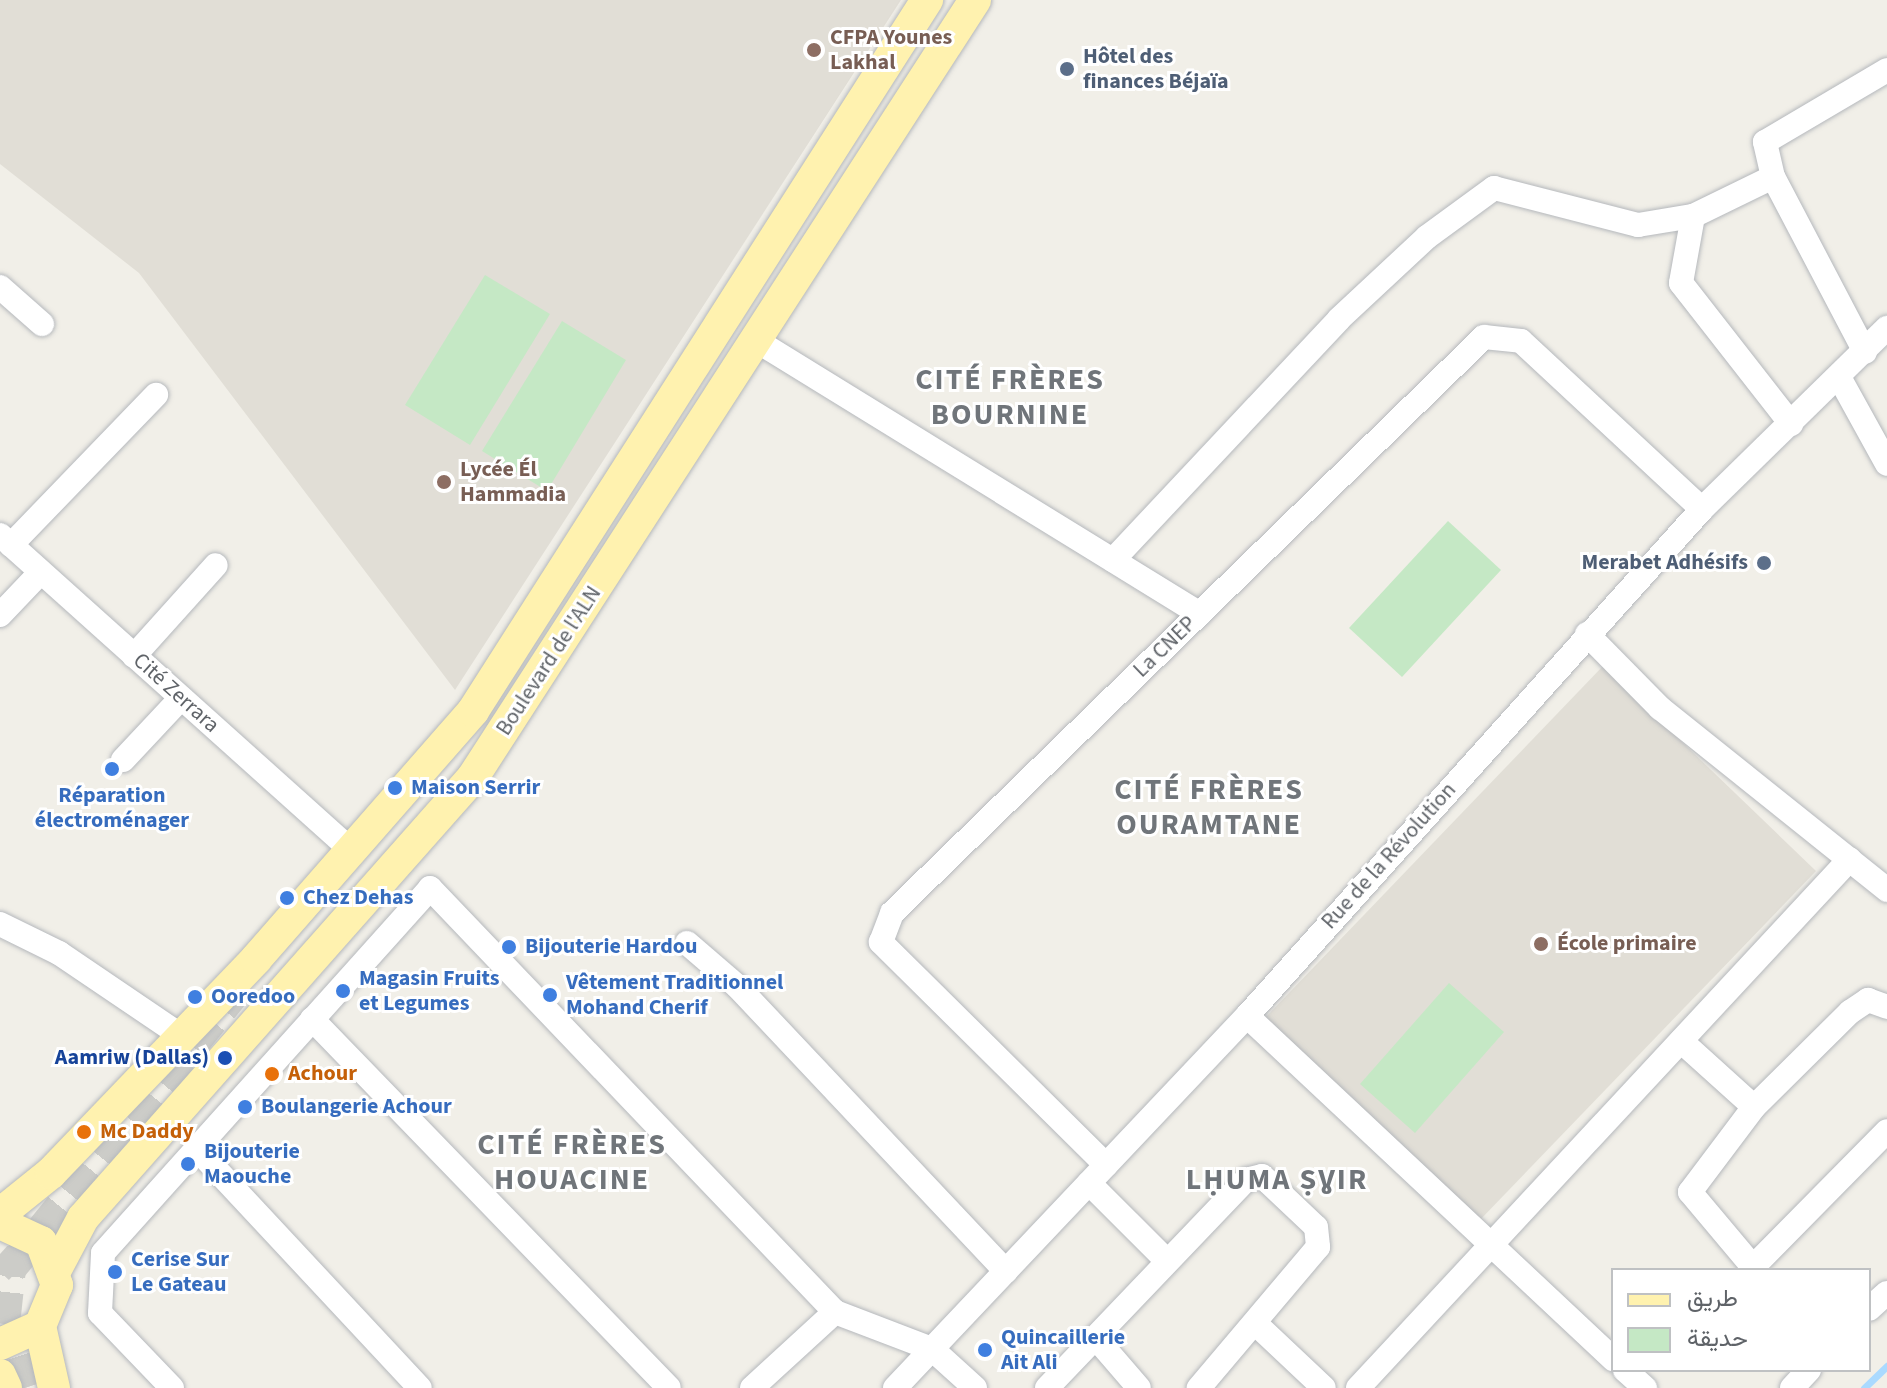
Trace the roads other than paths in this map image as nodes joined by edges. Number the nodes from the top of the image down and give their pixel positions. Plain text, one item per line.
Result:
1 (927, 0) edge
2 (975, 0) edge
3 (1887, 70) edge
4 (1773, 177) junction
5 (1693, 216) junction
6 (0, 287) edge
7 (42, 324) dead end
8 (1887, 328) edge
9 (757, 341) junction
10 (1865, 352) junction
11 (1839, 377) junction
12 (156, 395) dead end
13 (1791, 424) junction
14 (1887, 464) edge
15 (1702, 509) junction
16 (5, 540) edge
17 (1113, 560) junction
18 (216, 565) dead end
19 (41, 572) junction
20 (1200, 614) junction
21 (0, 615) edge
22 (1587, 634) junction
23 (134, 656) junction
24 (181, 698) junction
25 (123, 760) dead end
26 (353, 852) junction
27 (403, 857) junction
28 (1850, 859) junction
29 (430, 888) junction
30 (1887, 890) edge
31 (0, 924) edge
32 (687, 943) dead end
33 (1887, 1007) edge
34 (1247, 1016) junction
35 (312, 1019) junction
36 (180, 1035) junction
37 (1681, 1041) junction
38 (1754, 1107) junction
39 (1887, 1131) edge
40 (196, 1148) junction
41 (1106, 1165) junction
42 (1089, 1183) junction
43 (0, 1214) edge
44 (0, 1223) edge
45 (1490, 1246) junction
46 (1167, 1261) junction
47 (1752, 1268) edge
48 (56, 1269) junction
49 (1006, 1271) junction
50 (1887, 1293) edge
51 (1871, 1307) edge
52 (835, 1312) junction
53 (1256, 1324) junction
54 (40, 1326) junction
55 (1095, 1337) junction
56 (0, 1344) edge
57 (932, 1349) junction
58 (1611, 1357) edge
59 (1807, 1372) edge
60 (0, 1375) edge
61 (6, 1388) edge
62 (54, 1388) edge
63 (172, 1388) edge
64 (420, 1388) edge
65 (669, 1388) edge
66 (752, 1388) edge
67 (895, 1388) edge
68 (975, 1388) edge
69 (1047, 1388) edge
70 (1139, 1388) edge
71 (1199, 1388) edge
72 (1324, 1388) edge
73 (1358, 1388) edge
74 (1792, 1388) edge

1 - 26 main road, Boulevard de l'ALN
2 - 9 main road, Boulevard de l'ALN
3 - 4 street
4 - 5 street
4 - 10 street
5 - 13 street
5 - 17 street
6 - 7 street
8 - 10 street, Rue de la Révolution
9 - 17 street
9 - 27 main road, Boulevard de l'ALN
10 - 11 street, Rue de la Révolution
11 - 13 street, Rue de la Révolution
11 - 14 street
12 - 16 street
13 - 15 street, Rue de la Révolution
15 - 20 street, La CNEP
15 - 22 street, Rue de la Révolution
16 - 19 street, Cité Zerrara
17 - 20 street
18 - 23 street
19 - 21 street
19 - 23 street, Cité Zerrara
20 - 41 street, La CNEP
22 - 28 street
22 - 34 street, Rue de la Révolution
23 - 24 street, Cité Zerrara
24 - 25 street
24 - 26 street, Cité Zerrara
26 - 36 main road, Boulevard de l'ALN
27 - 29 street
27 - 48 main road, Boulevard de l'ALN
28 - 30 street
28 - 37 street
29 - 35 street
29 - 52 street
31 - 36 street
32 - 49 street
33 - 38 street
34 - 41 street, Rue de la Révolution
34 - 45 street
35 - 40 street
35 - 65 street
36 - 43 main road, Boulevard de l'ALN
37 - 38 street
37 - 45 street
38 - 47 street
39 - 47 street
40 - 63 street
40 - 64 street
41 - 42 street, Rue de la Révolution
42 - 46 street
42 - 49 street, Rue de la Révolution
44 - 48 main road
45 - 58 street
45 - 73 street
46 - 53 street
46 - 55 street
48 - 54 main road, Boulevard de l'ALN
49 - 57 street, Rue de la Révolution
50 - 51 street
52 - 57 street
52 - 66 street
53 - 71 street
53 - 72 street
54 - 56 main road
54 - 62 main road
55 - 69 street
55 - 70 street
57 - 67 street, Rue de la Révolution
57 - 68 street
59 - 74 street
60 - 61 main road

